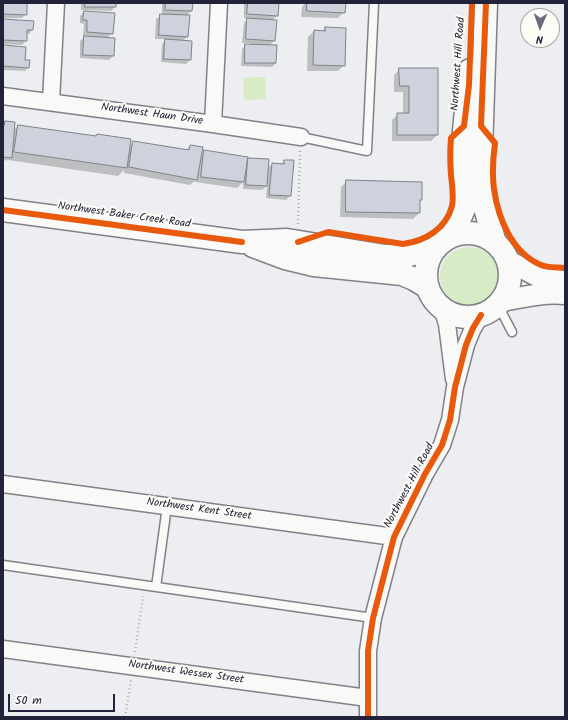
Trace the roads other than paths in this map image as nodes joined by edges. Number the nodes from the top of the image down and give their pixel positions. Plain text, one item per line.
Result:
1 (56, 3) edge
2 (218, 3) edge
3 (374, 3) edge
4 (472, 3) edge
5 (486, 3) edge
6 (3, 96) edge
7 (51, 102) junction
8 (213, 124) junction
9 (301, 142) joint
10 (3, 210) edge
11 (242, 242) junction
12 (443, 242) junction
13 (501, 251) junction
14 (565, 280) edge
15 (427, 288) junction
16 (565, 294) edge
17 (494, 307) junction
18 (442, 308) junction
19 (512, 332) dead end
20 (455, 387) junction
21 (3, 484) edge
22 (167, 506) junction
23 (394, 537) junction
24 (3, 565) edge
25 (156, 587) junction
26 (373, 618) junction
27 (3, 649) edge
28 (368, 698) junction
29 (368, 717) edge

1 - 7 street
2 - 8 street
3 - 9 lane
4 - 12 main road, Northwest Hill Road
5 - 13 main road
6 - 7 street, Northwest Haun Drive
7 - 8 street, Northwest Haun Drive
8 - 9 street, Northwest Haun Drive
10 - 11 main road, Northwest Baker Creek Road
11 - 12 main road, Northwest Baker Creek Road
11 - 15 main road, Northwest Baker Creek Road
12 - 13 main road
12 - 15 main road
13 - 14 street
13 - 17 main road
15 - 18 main road
16 - 17 street
17 - 18 main road
17 - 19 lane
17 - 20 street, Northwest Hill Road
18 - 20 street, Northwest Hill Road
20 - 23 street, Northwest Hill Road
21 - 22 street, Northwest Kent Street
22 - 23 street, Northwest Kent Street
22 - 25 lane
23 - 26 street, Northwest Hill Road
24 - 25 lane
25 - 26 lane
26 - 28 street, Northwest Hill Road
27 - 28 street, Northwest Wessex Street
28 - 29 street, Northwest Hill Road

